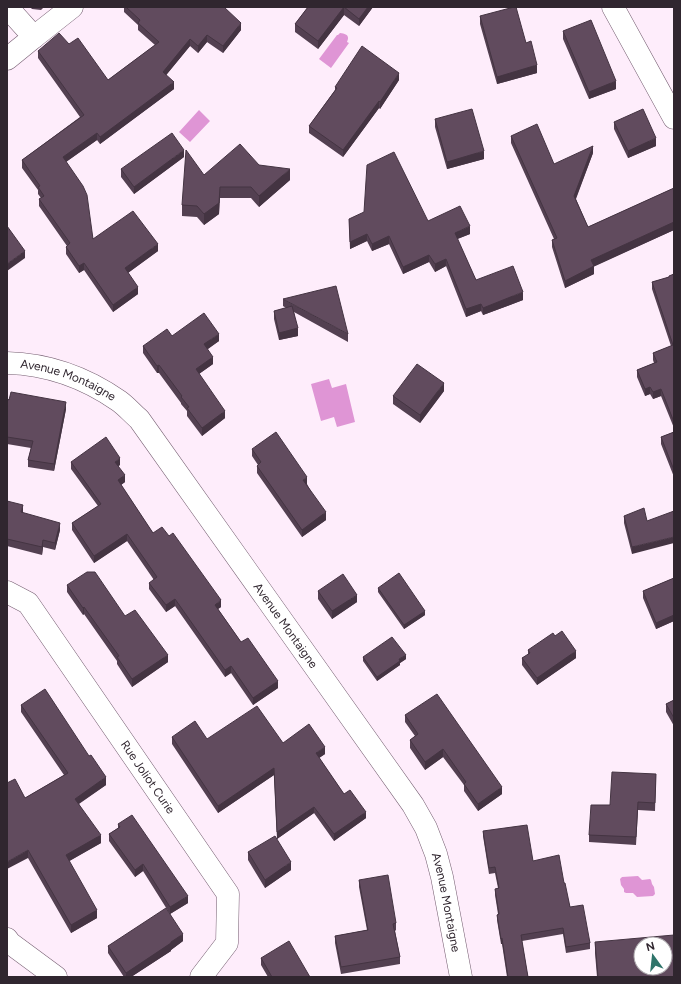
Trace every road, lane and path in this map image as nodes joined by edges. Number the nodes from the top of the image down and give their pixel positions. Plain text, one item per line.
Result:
1 (7, 7) edge
2 (72, 7) edge
3 (613, 7) edge
4 (34, 38) junction
5 (7, 59) edge
6 (674, 118) edge
7 (7, 363) edge
8 (7, 592) edge
9 (7, 939) edge
10 (56, 977) edge
11 (201, 977) edge
12 (461, 977) edge

1 - 4 street
2 - 4 street
3 - 6 street
4 - 5 street
7 - 12 street, Avenue Montaigne
8 - 11 street, Rue Joliot Curie
9 - 10 street

